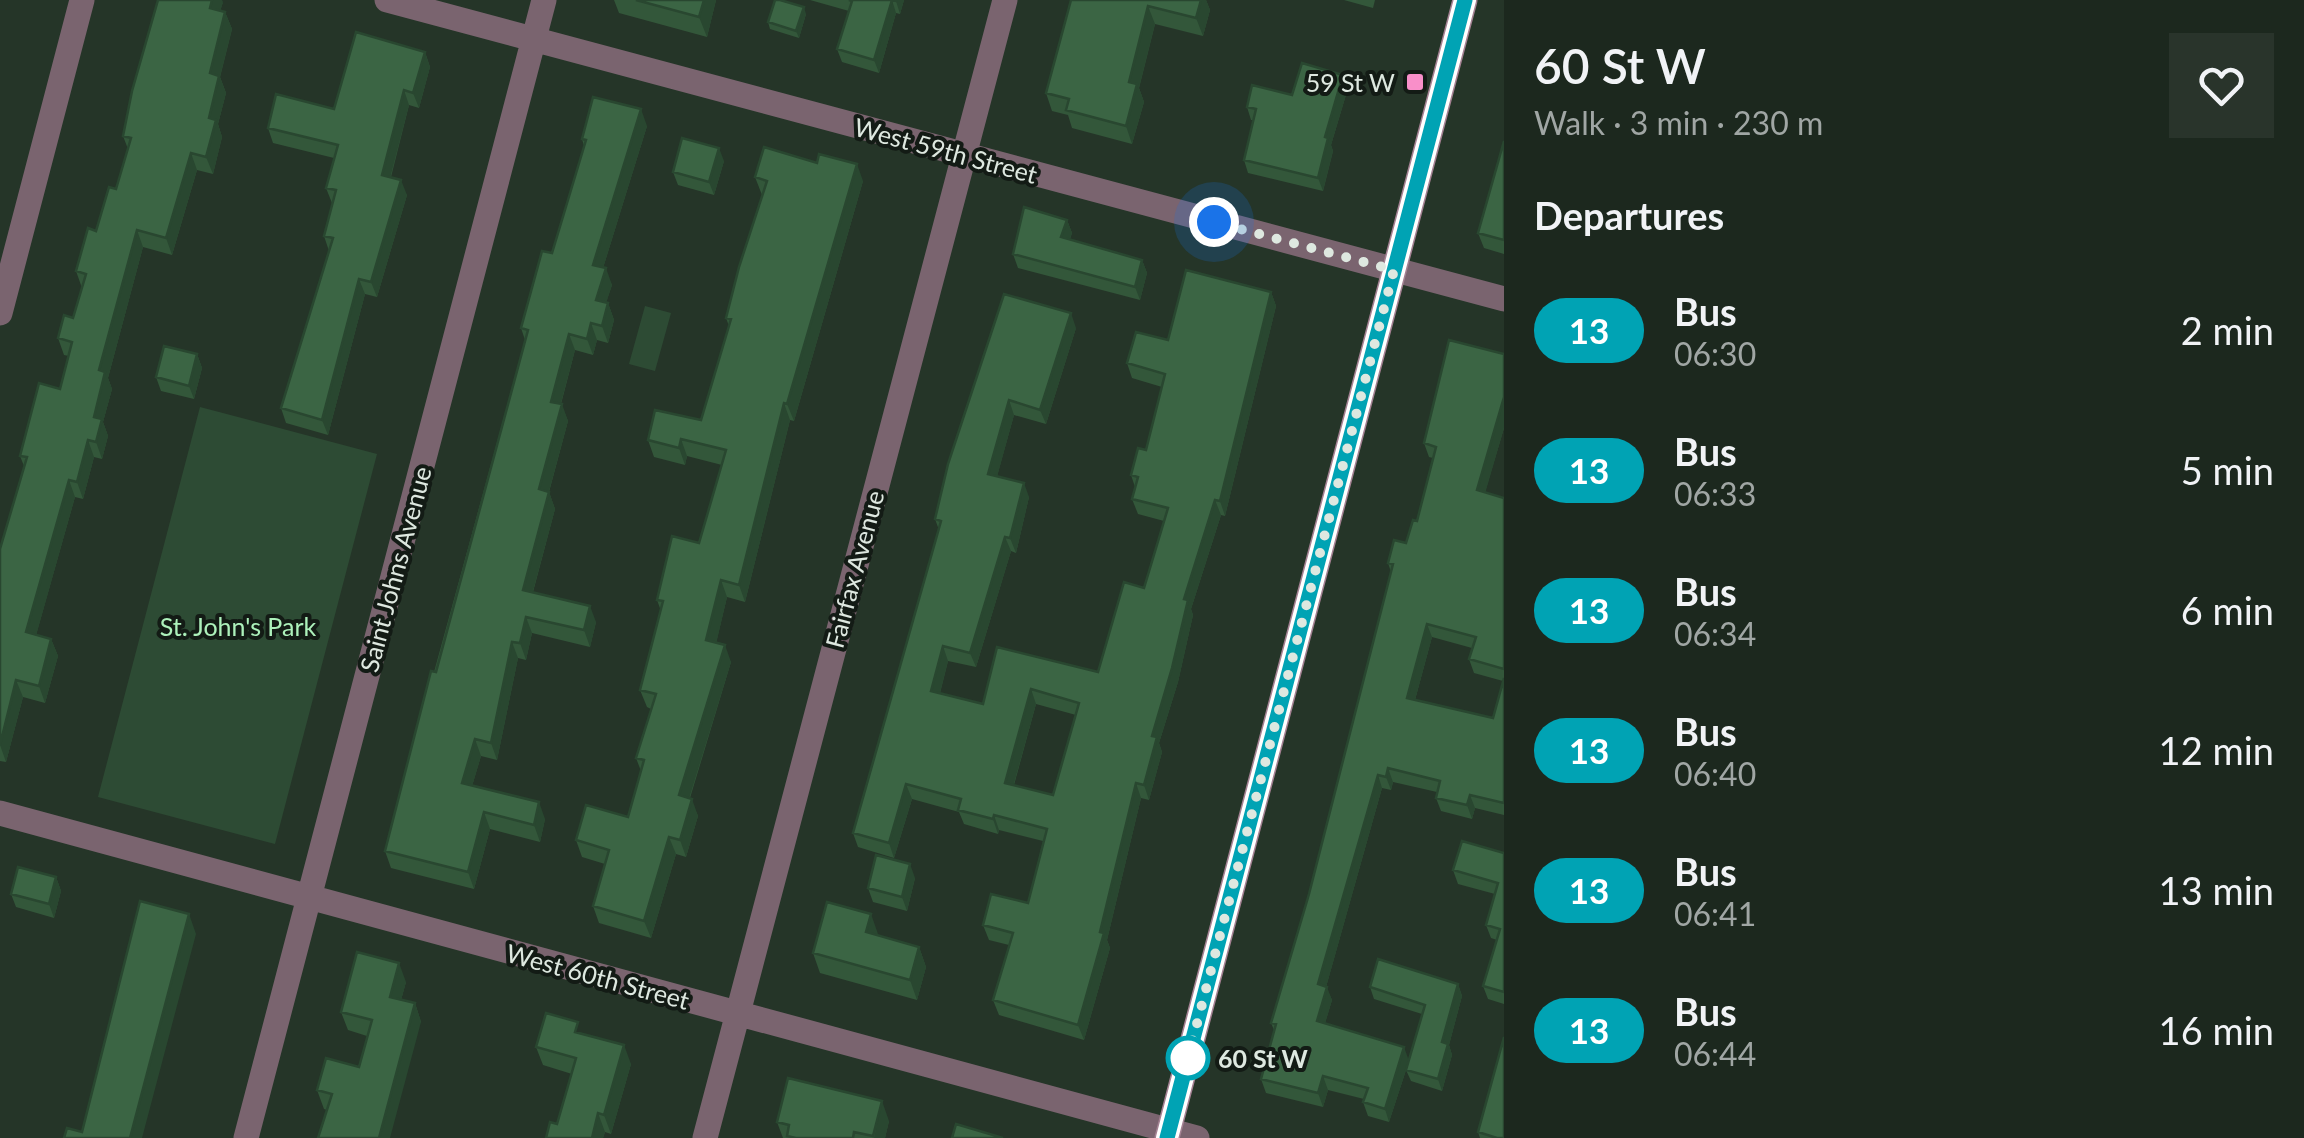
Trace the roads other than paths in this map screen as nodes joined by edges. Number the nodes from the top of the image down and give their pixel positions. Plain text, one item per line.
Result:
1 (82, 0) edge
2 (388, 0) edge
3 (544, 0) edge
4 (1005, 0) edge
5 (1465, 0) edge
6 (533, 39) junction
7 (963, 154) junction
8 (1394, 270) junction
9 (1504, 299) edge
10 (0, 314) edge
11 (0, 813) edge
12 (309, 897) junction
13 (737, 1013) junction
14 (1168, 1134) edge
15 (246, 1138) edge
16 (704, 1138) edge
17 (1196, 1138) edge

1 - 10 street
2 - 6 street, West 59th Street
3 - 6 street, Saint Johns Avenue
4 - 7 street, Fairfax Avenue
5 - 8 street
6 - 7 street, West 59th Street
6 - 12 street, Saint Johns Avenue
7 - 8 street, West 59th Street
7 - 13 street, Fairfax Avenue
8 - 9 street, West 59th Street
8 - 14 street
11 - 12 street, West 60th Street
12 - 13 street, West 60th Street
12 - 15 street, Saint Johns Avenue
13 - 14 street, West 60th Street
13 - 16 street, Fairfax Avenue
14 - 17 street, West 60th Street

